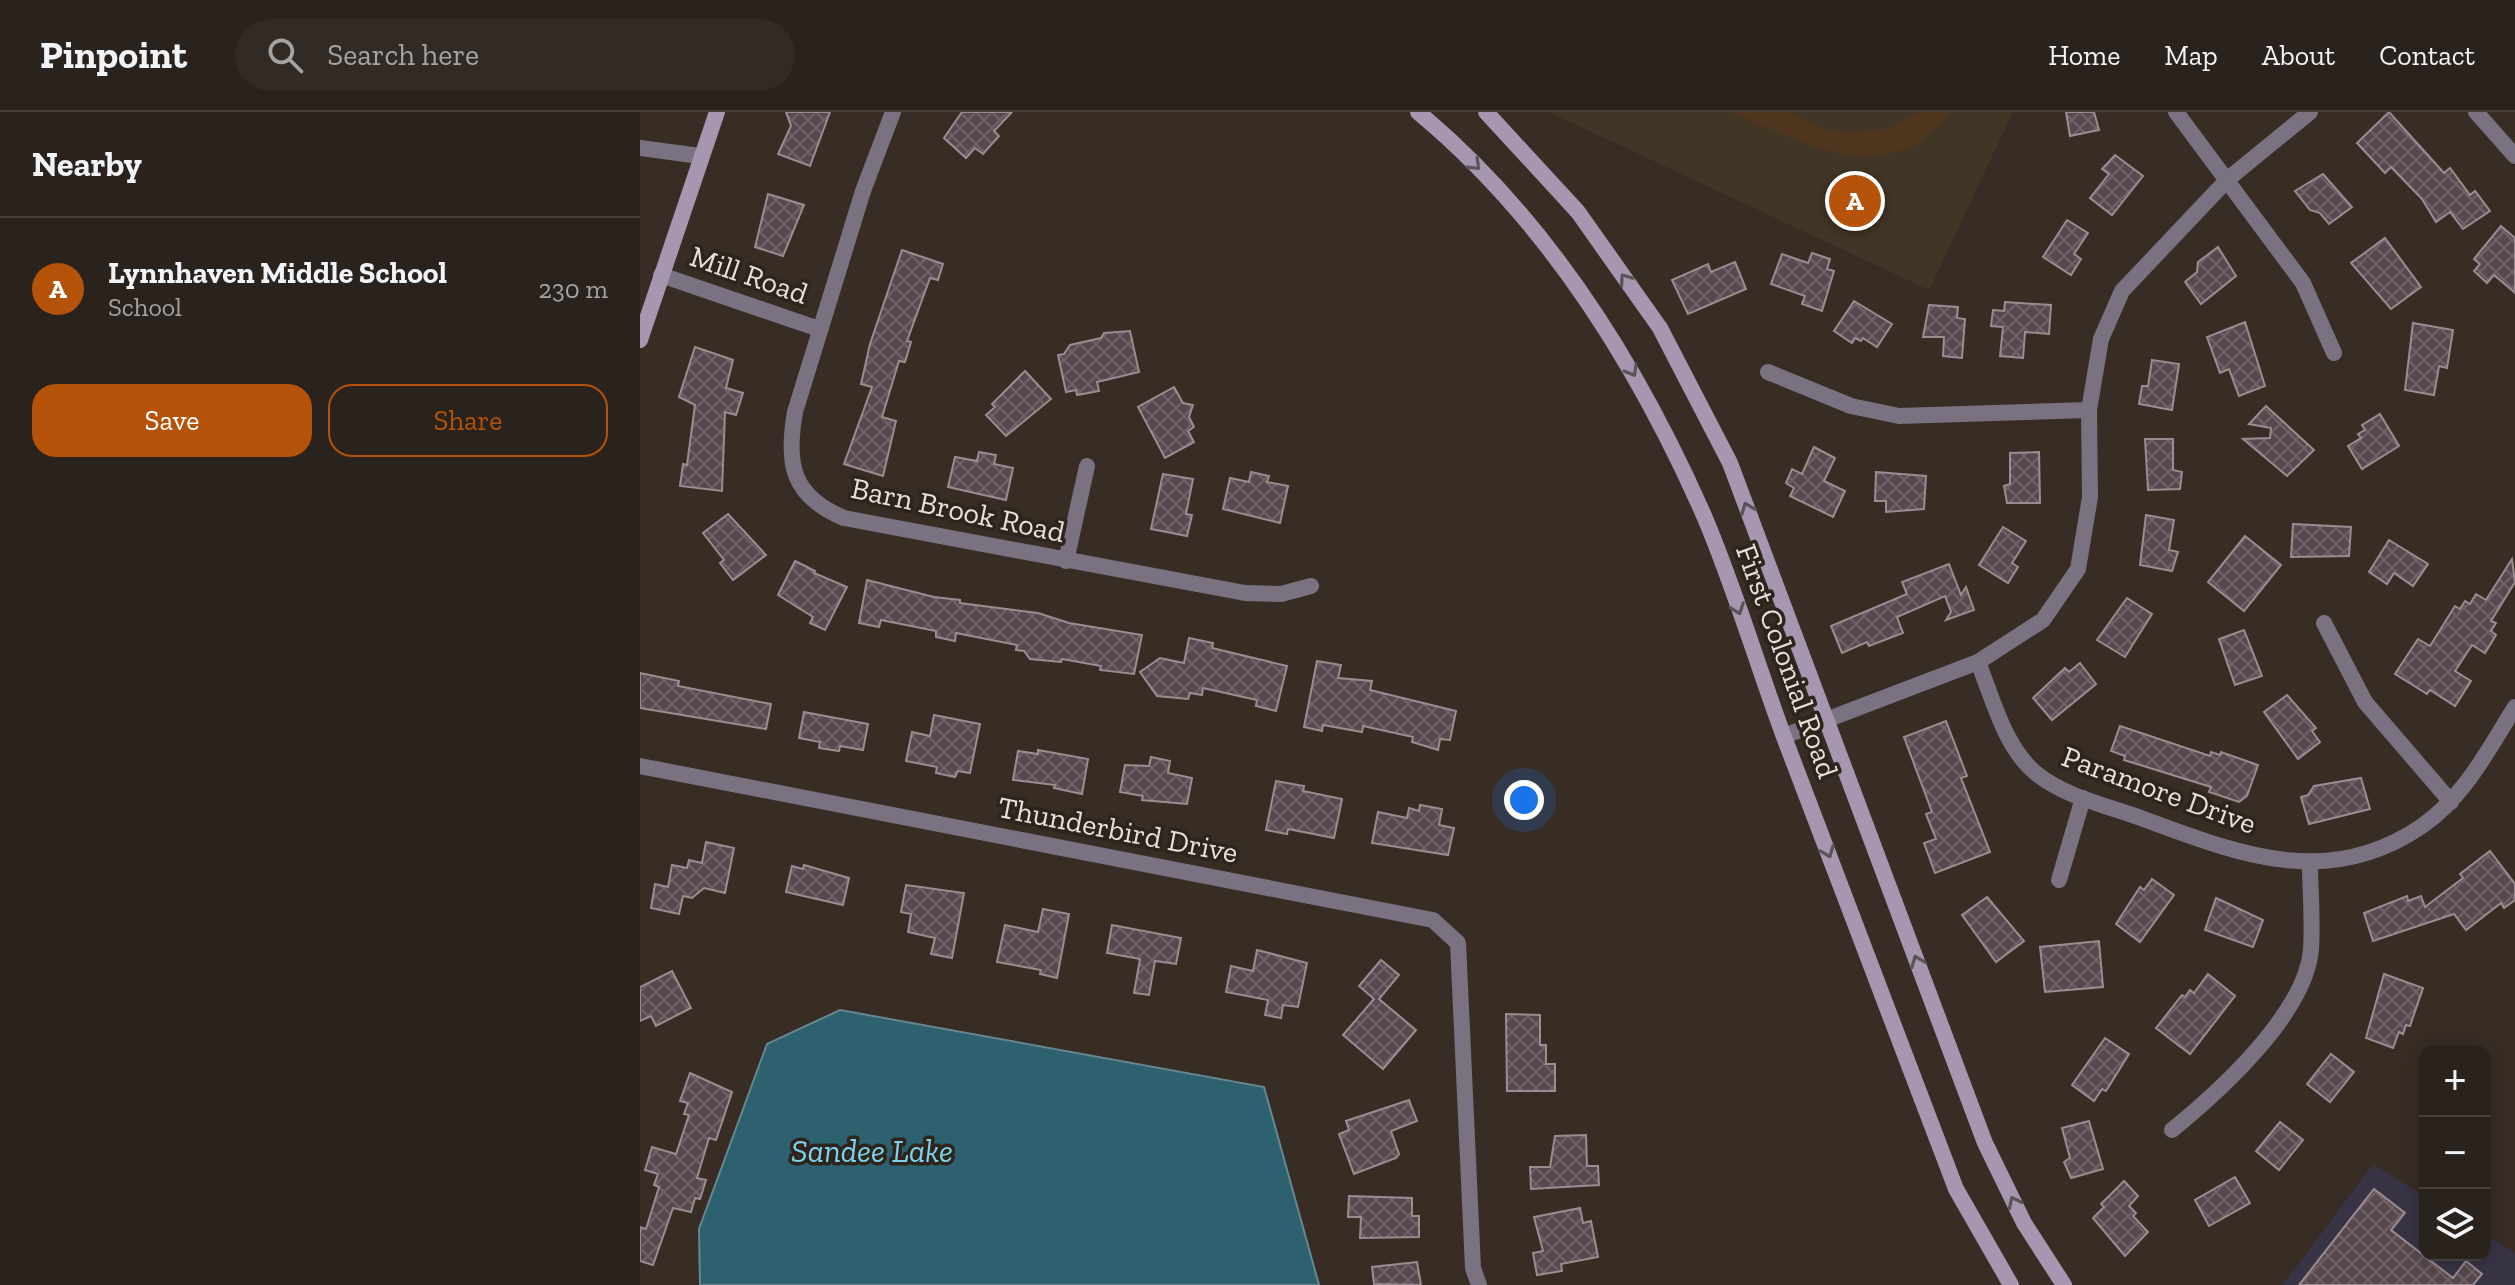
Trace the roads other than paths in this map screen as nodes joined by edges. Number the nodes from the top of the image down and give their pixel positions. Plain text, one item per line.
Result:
1 (717, 112) edge
2 (893, 112) edge
3 (1418, 112) edge
4 (1486, 112) edge
5 (2176, 112) edge
6 (2310, 112) edge
7 (2476, 112) edge
8 (640, 148) edge
9 (700, 156) junction
10 (2515, 156) edge
11 (2228, 179) junction
12 (661, 275) junction
13 (819, 329) junction
14 (640, 340) edge
15 (2334, 353) dead end
16 (1768, 372) dead end
17 (2089, 410) junction
18 (1087, 466) dead end
19 (1066, 561) junction
20 (1311, 586) dead end
21 (2324, 623) dead end
22 (1978, 662) junction
23 (2515, 707) edge
24 (1826, 720) junction
25 (1784, 736) junction
26 (640, 766) edge
27 (2083, 798) junction
28 (2451, 802) junction
29 (2310, 863) junction
30 (2059, 880) dead end
31 (2172, 1130) dead end
32 (1479, 1285) edge
33 (2011, 1285) edge
34 (2064, 1285) edge

1 - 9 main road
2 - 13 street, Barn Brook Road
3 -> 25 main road, First Colonial Road
24 -> 4 main road, First Colonial Road
5 - 11 street
6 - 11 street
7 - 10 street
8 - 9 street
9 - 12 main road
11 - 15 street
11 - 17 street
12 - 13 street, Mill Road
12 - 14 main road
13 - 19 street, Barn Brook Road
16 - 17 street
17 - 22 street
18 - 19 street
19 - 20 street, Barn Brook Road
21 - 28 street
22 - 24 street
22 - 27 street, Paramore Drive
23 - 28 street, Paramore Drive
24 - 25 street
34 -> 24 main road, First Colonial Road
25 -> 33 main road, First Colonial Road
26 - 32 street, Thunderbird Drive
27 - 29 street, Paramore Drive
27 - 30 street
28 - 29 street, Paramore Drive
29 - 31 street

